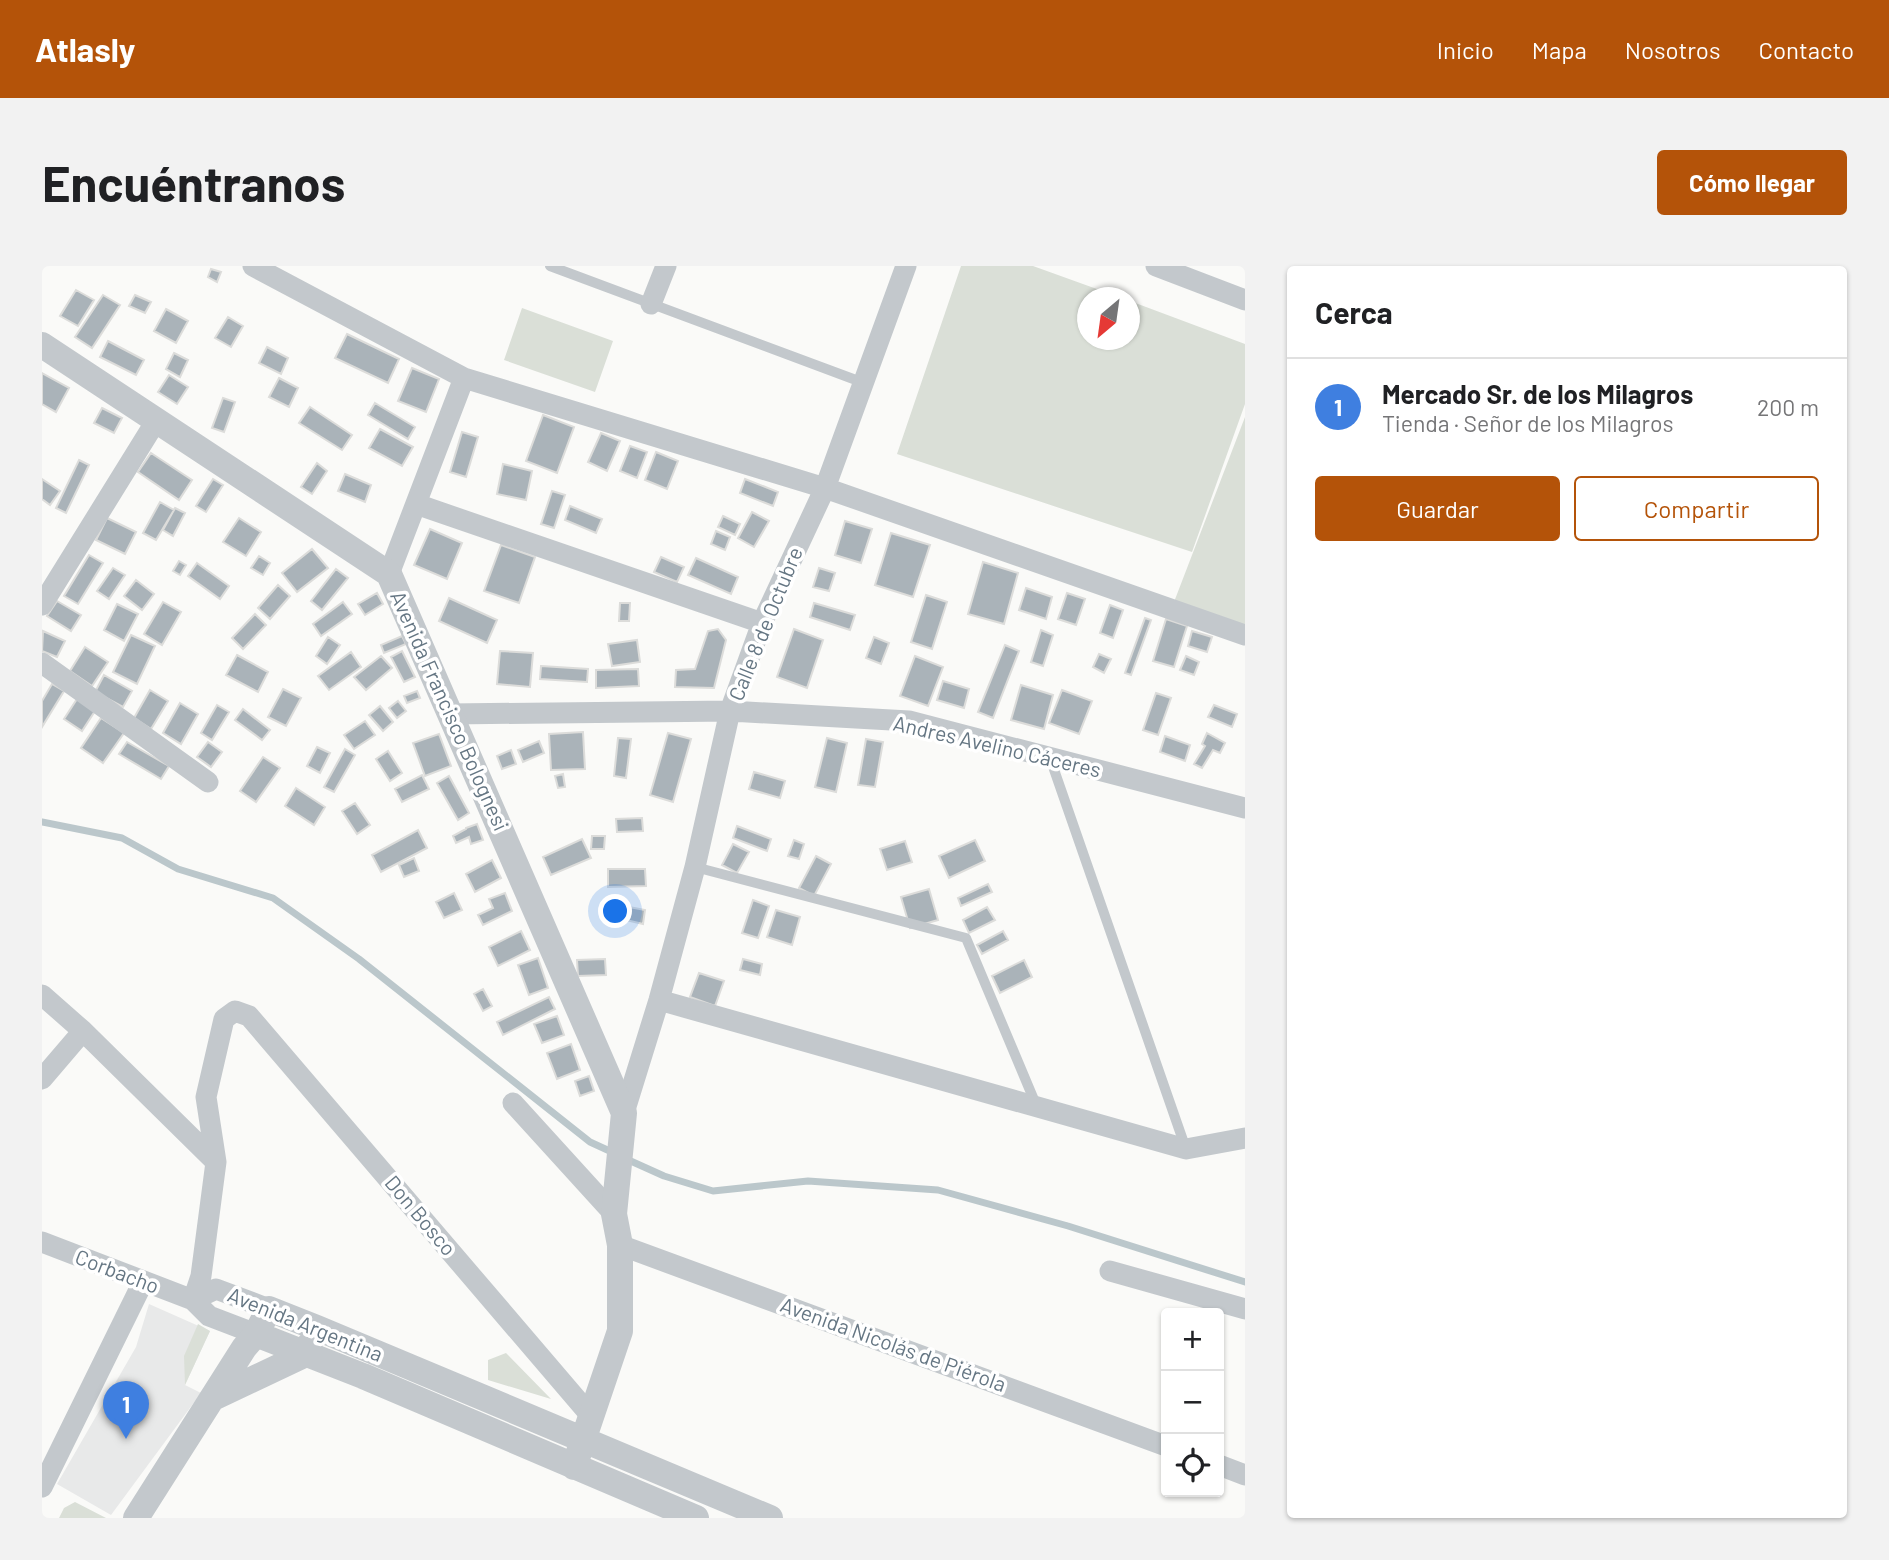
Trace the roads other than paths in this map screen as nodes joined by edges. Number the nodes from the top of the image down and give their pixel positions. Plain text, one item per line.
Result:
1 (253, 266) edge
2 (550, 266) edge
3 (666, 266) edge
4 (906, 266) edge
5 (1156, 266) edge
6 (1245, 300) edge
7 (651, 304) junction
8 (42, 345) edge
9 (464, 378) junction
10 (864, 383) junction
11 (156, 421) junction
12 (825, 488) junction
13 (416, 504) junction
14 (388, 574) junction
15 (42, 605) edge
16 (762, 624) junction
17 (1245, 635) edge
18 (42, 663) edge
19 (730, 711) junction
20 (450, 714) junction
21 (1050, 758) junction
22 (208, 782) dead end
23 (1245, 808) edge
24 (695, 867) junction
25 (42, 995) edge
26 (659, 1000) junction
27 (82, 1031) junction
28 (42, 1079) edge
29 (513, 1103) dead end
30 (1037, 1107) junction
31 (624, 1115) junction
32 (1245, 1138) edge
33 (1186, 1149) junction
34 (216, 1162) junction
35 (614, 1214) junction
36 (42, 1242) edge
37 (620, 1245) junction
38 (1110, 1271) dead end
39 (143, 1282) junction
40 (193, 1300) junction
41 (269, 1309) junction
42 (1245, 1309) edge
43 (317, 1328) junction
44 (256, 1334) junction
45 (306, 1354) junction
46 (213, 1398) junction
47 (588, 1429) junction
48 (1161, 1444) edge
49 (574, 1467) junction
50 (1224, 1467) edge
51 (1245, 1475) edge
52 (42, 1487) edge
53 (701, 1489) junction
54 (692, 1517) edge
55 (136, 1518) edge
56 (770, 1518) edge

1 - 9 street
2 - 7 lane
3 - 7 street
4 - 10 street, Calle 8 de Octubre
5 - 6 street
7 - 10 lane
8 - 11 street, Avenida Francisco Bolognesi
9 - 12 street
9 - 13 street
10 - 12 street, Calle 8 de Octubre
11 - 14 street, Avenida Francisco Bolognesi
11 - 15 street
12 - 16 street, Calle 8 de Octubre
12 - 17 street
13 - 14 street
13 - 16 street
14 - 20 street, Avenida Francisco Bolognesi
16 - 19 street, Calle 8 de Octubre
18 - 22 street
19 - 20 street, Andres Avelino Cáceres
19 - 21 street, Andres Avelino Cáceres
19 - 24 street, Calle 8 de Octubre
20 - 31 street, Avenida Francisco Bolognesi
21 - 23 street, Andres Avelino Cáceres
21 - 33 lane
24 - 26 street, Calle 8 de Octubre
24 - 30 lane
25 - 27 street
26 - 30 street
26 - 31 street, Calle 8 de Octubre
27 - 28 street
27 - 34 street
29 - 35 street
30 - 33 street
31 - 35 street
32 - 33 street
34 - 40 street
34 - 47 street, Don Bosco
35 - 37 street
36 - 39 street, Corbacho
37 - 47 street
37 - 48 street, Avenida Nicolás de Piérola
38 - 42 street
39 - 40 street, Corbacho
39 - 52 street
40 - 41 street, Avenida Argentina
40 - 44 street, Avenida Argentina
41 - 43 street, Avenida Argentina
41 - 44 street
43 - 45 street
43 - 47 street, Avenida Argentina
44 - 45 street, Avenida Argentina
44 - 46 street
45 - 46 street
45 - 49 street, Avenida Argentina
46 - 55 street
47 - 49 street
47 - 53 street, Avenida Argentina
49 - 54 street, Avenida Argentina
50 - 51 street
53 - 54 street
53 - 56 street, Avenida Argentina

